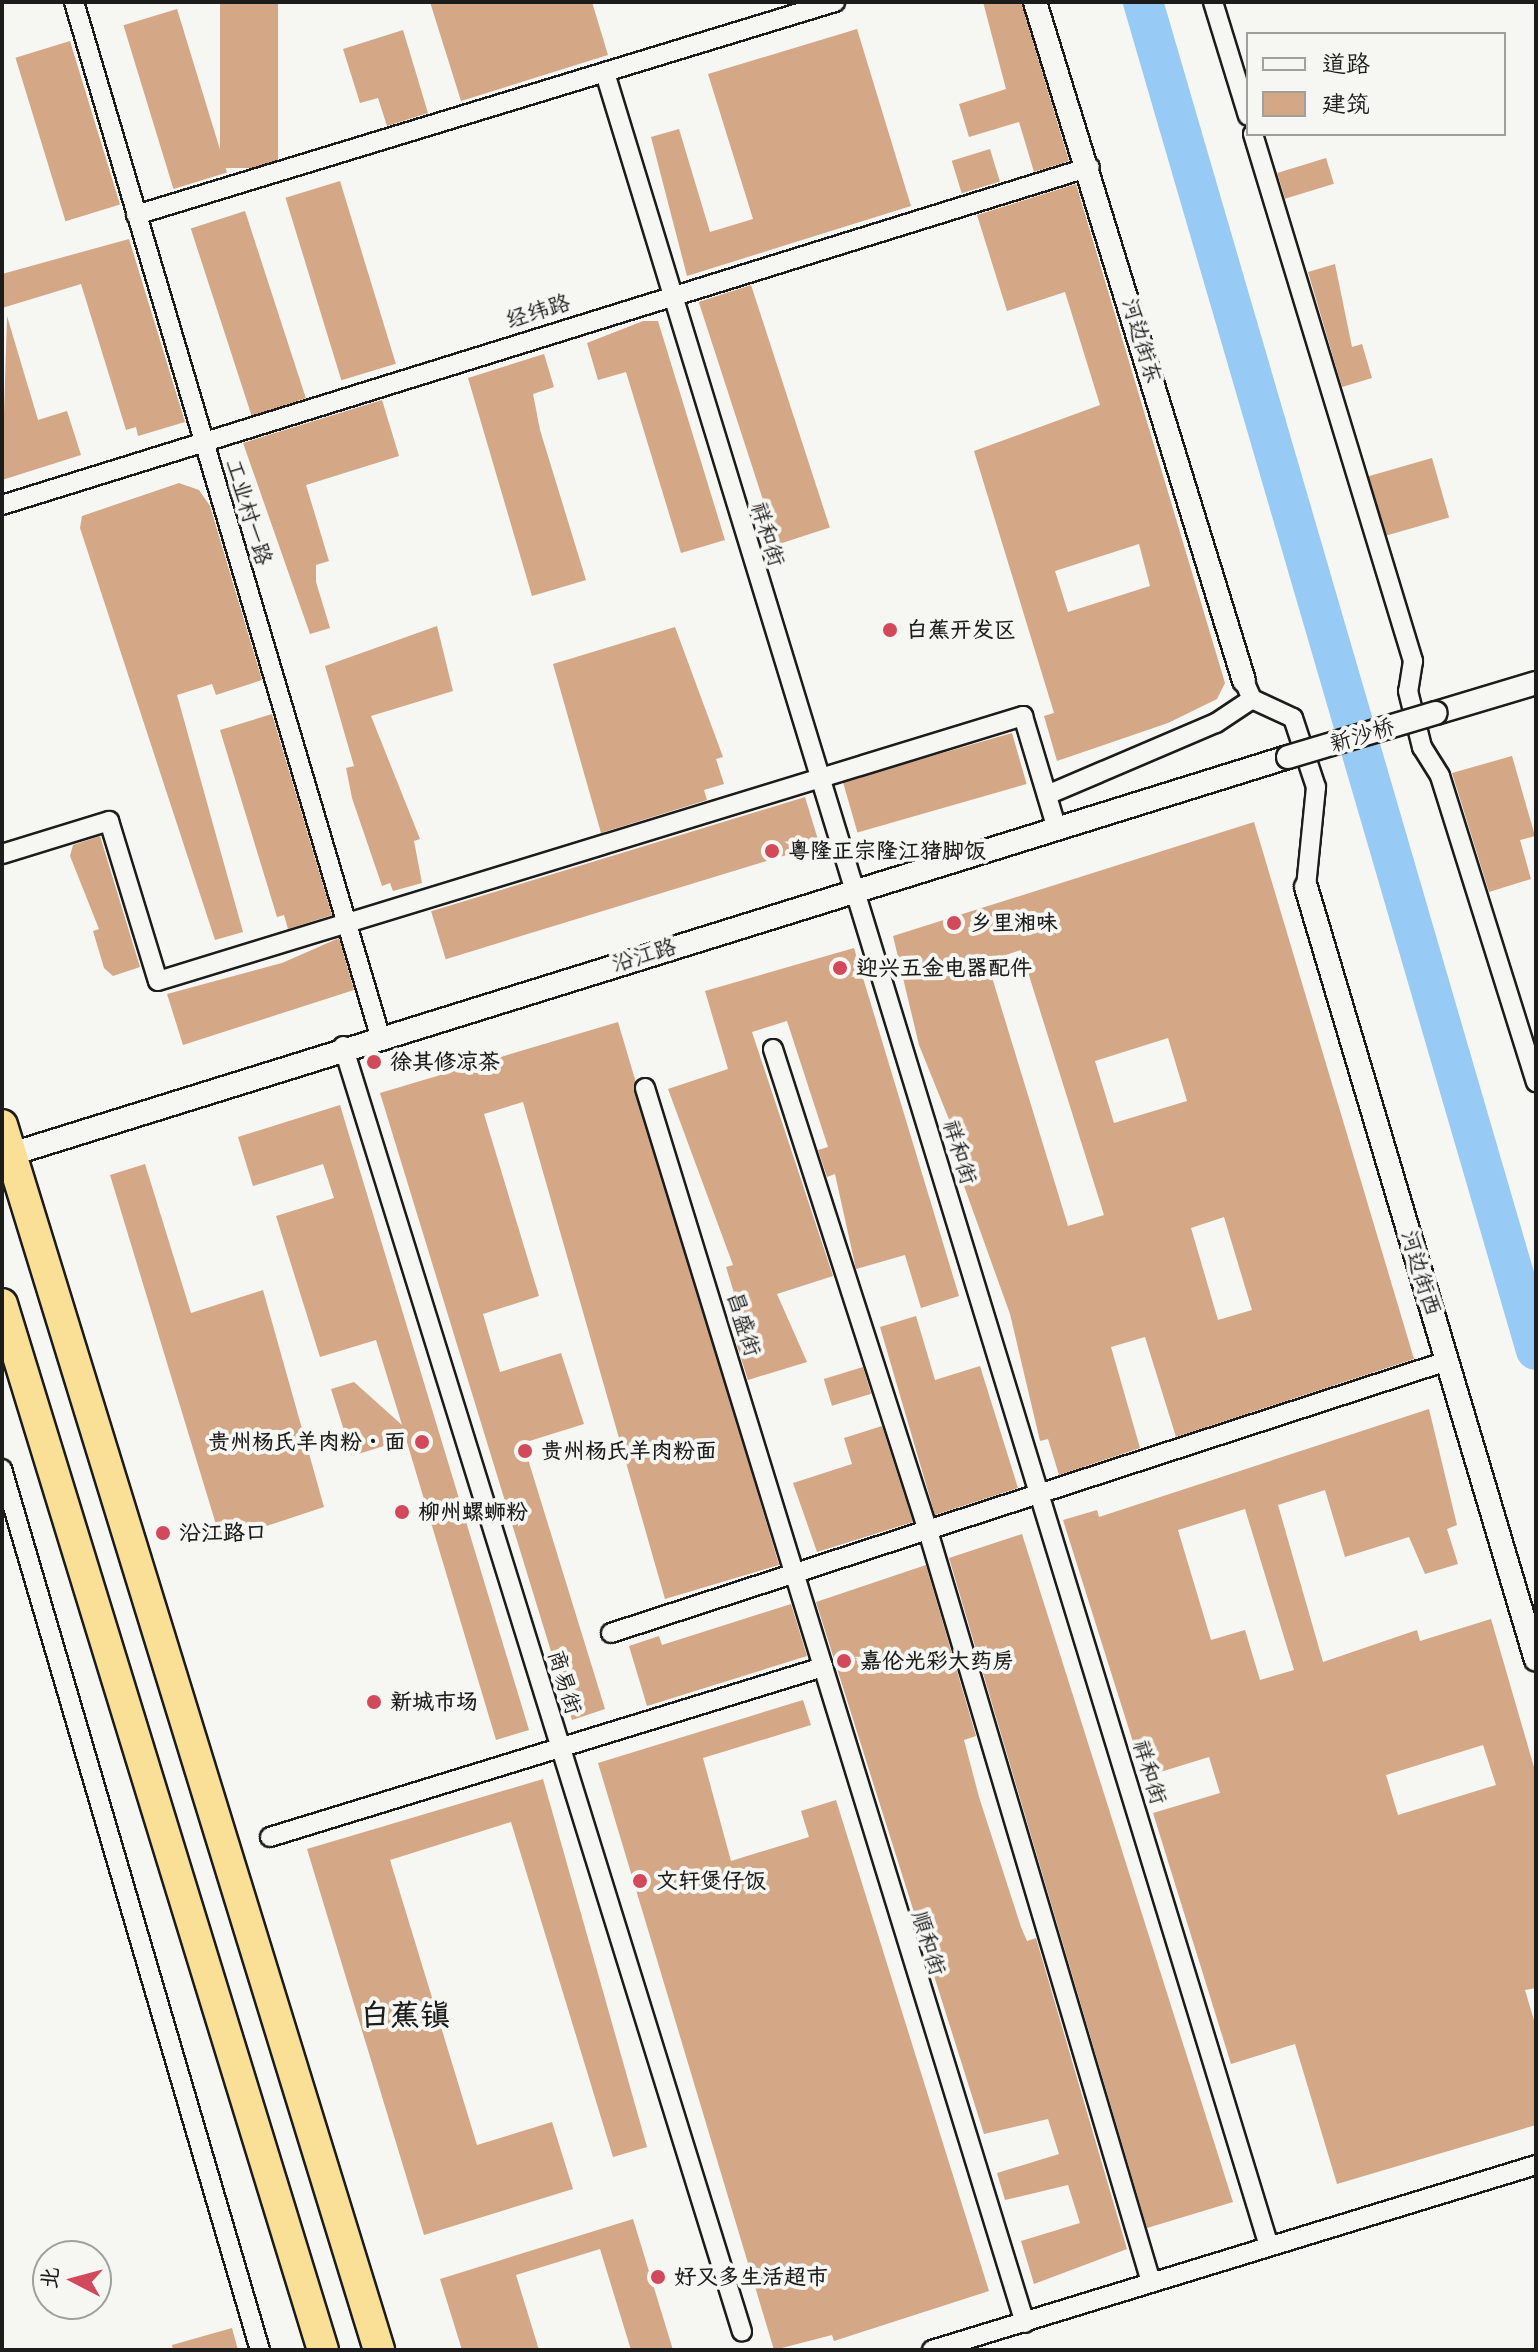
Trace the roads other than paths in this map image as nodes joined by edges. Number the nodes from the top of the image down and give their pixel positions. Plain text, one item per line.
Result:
1 (74, 2) edge
2 (835, 2) edge
3 (1035, 2) edge
4 (1213, 2) edge
5 (605, 73) junction
6 (1246, 109) edge
7 (1254, 136) edge
8 (1090, 167) junction
9 (136, 215) junction
10 (672, 295) junction
11 (203, 441) junction
12 (2, 505) edge
13 (1536, 683) edge
14 (1248, 690) junction
15 (1288, 757) joint
16 (817, 780) junction
17 (1047, 795) junction
18 (1057, 829) junction
19 (2, 854) edge
20 (1306, 887) joint
21 (850, 891) junction
22 (346, 923) junction
23 (380, 1036) junction
24 (343, 1046) junction
25 (773, 1049) dead end
26 (1536, 1082) edge
27 (645, 1088) dead end
28 (2, 1125) edge
29 (5, 1161) edge
30 (2, 1304) edge
31 (1447, 1361) junction
32 (2, 1469) edge
33 (1040, 1495) junction
34 (928, 1531) junction
35 (795, 1574) junction
36 (611, 1633) dead end
37 (1536, 1660) edge
38 (823, 1667) junction
39 (560, 1748) junction
40 (270, 1837) dead end
41 (1536, 2165) edge
42 (1269, 2246) junction
43 (1151, 2282) junction
44 (1025, 2323) junction
45 (742, 2332) dead end
46 (260, 2350) edge
47 (323, 2350) edge
48 (379, 2350) edge
49 (932, 2350) edge

1 - 9 street, 工业村一路
2 - 5 street
3 - 8 street, 河边街东
4 - 6 street
5 - 9 street
5 - 10 street, 祥和街
7 - 26 street
8 - 10 street, 经纬路
8 - 14 street, 河边街东
9 - 11 street, 工业村一路
10 - 11 street, 经纬路
10 - 16 street, 祥和街
11 - 12 street, 经纬路
11 - 22 street, 工业村一路
13 - 15 street, 新沙桥, bridge
14 - 17 street
14 - 20 street
15 - 18 street, 沿江路
16 - 17 street
16 - 21 street, 祥和街
16 - 22 street
17 - 18 street
18 - 21 street, 沿江路
19 - 22 street
20 - 31 street, 河边街西
21 - 23 street, 沿江路
21 - 33 street, 祥和街
22 - 23 street, 工业村一路
23 - 24 street, 沿江路
24 - 29 street, 沿江路
24 - 39 street, 商易街
25 - 34 street
27 - 35 street, 昌盛街
28 - 29 highway
29 - 48 highway
30 - 47 highway
31 - 33 street
31 - 37 street, 河边街西
32 - 46 street
33 - 34 street
33 - 42 street, 祥和街
34 - 35 street
34 - 43 street
35 - 36 street
35 - 38 street, 順和街
38 - 39 street
38 - 44 street, 順和街
39 - 40 street
39 - 45 street, 商易街
41 - 42 street
42 - 43 street
43 - 44 street
44 - 49 street

